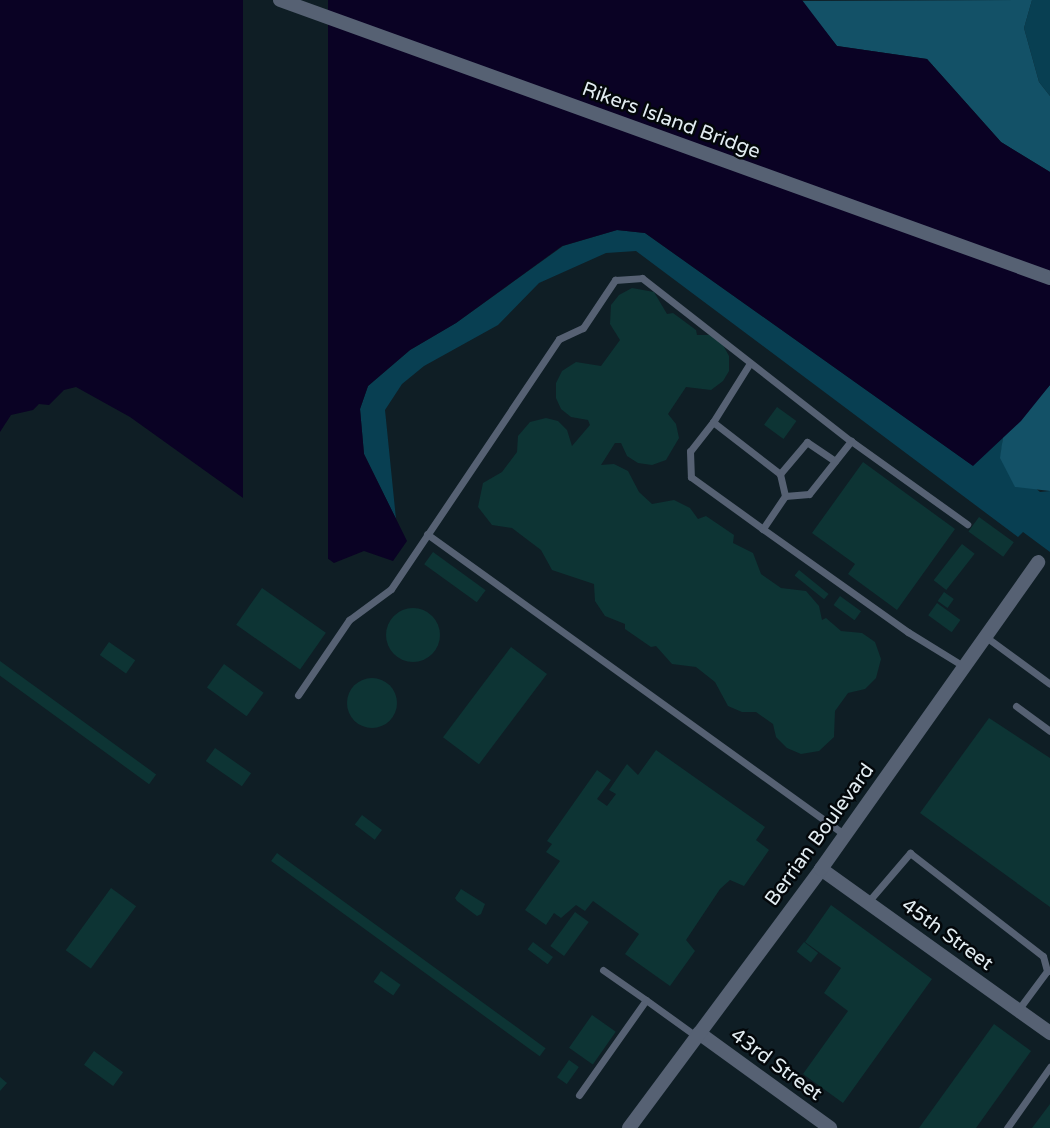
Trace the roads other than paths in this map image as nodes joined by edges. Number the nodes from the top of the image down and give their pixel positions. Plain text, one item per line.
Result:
1 (280, 0) edge
2 (1050, 278) edge
3 (750, 363) junction
4 (713, 422) junction
5 (851, 441) junction
6 (835, 461) junction
7 (780, 474) junction
8 (785, 496) junction
9 (966, 524) dead end
10 (763, 529) junction
11 (427, 534) junction
12 (1038, 562) dead end
13 (986, 637) junction
14 (965, 667) junction
15 (1050, 684) edge
16 (298, 695) dead end
17 (1016, 706) dead end
18 (1050, 731) edge
19 (845, 836) junction
20 (821, 869) junction
21 (868, 902) junction
22 (603, 970) dead end
23 (646, 1000) junction
24 (1018, 1010) junction
25 (1050, 1033) edge
26 (697, 1035) junction
27 (1050, 1066) edge
28 (579, 1095) dead end
29 (629, 1128) edge
30 (830, 1128) edge
31 (1007, 1128) edge

1 - 2 street, Rikers Island Bridge
3 - 4 lane
3 - 5 lane
3 - 11 lane
4 - 7 lane
4 - 10 lane
5 - 6 lane
5 - 9 lane
6 - 7 lane
6 - 8 lane
7 - 8 lane
8 - 10 lane
10 - 14 lane
11 - 16 lane
11 - 19 lane
12 - 13 street, Berrian Boulevard
13 - 14 street, Berrian Boulevard
13 - 15 lane
14 - 19 street, Berrian Boulevard
17 - 18 lane
19 - 20 street, Berrian Boulevard
20 - 21 street, 45th Street
20 - 26 street, Berrian Boulevard
21 - 24 street, 45th Street
21 - 24 lane
22 - 23 lane
23 - 26 lane
23 - 28 lane
24 - 25 street, 45th Street
26 - 29 street, Berrian Boulevard
26 - 30 street, 43rd Street
27 - 31 lane

